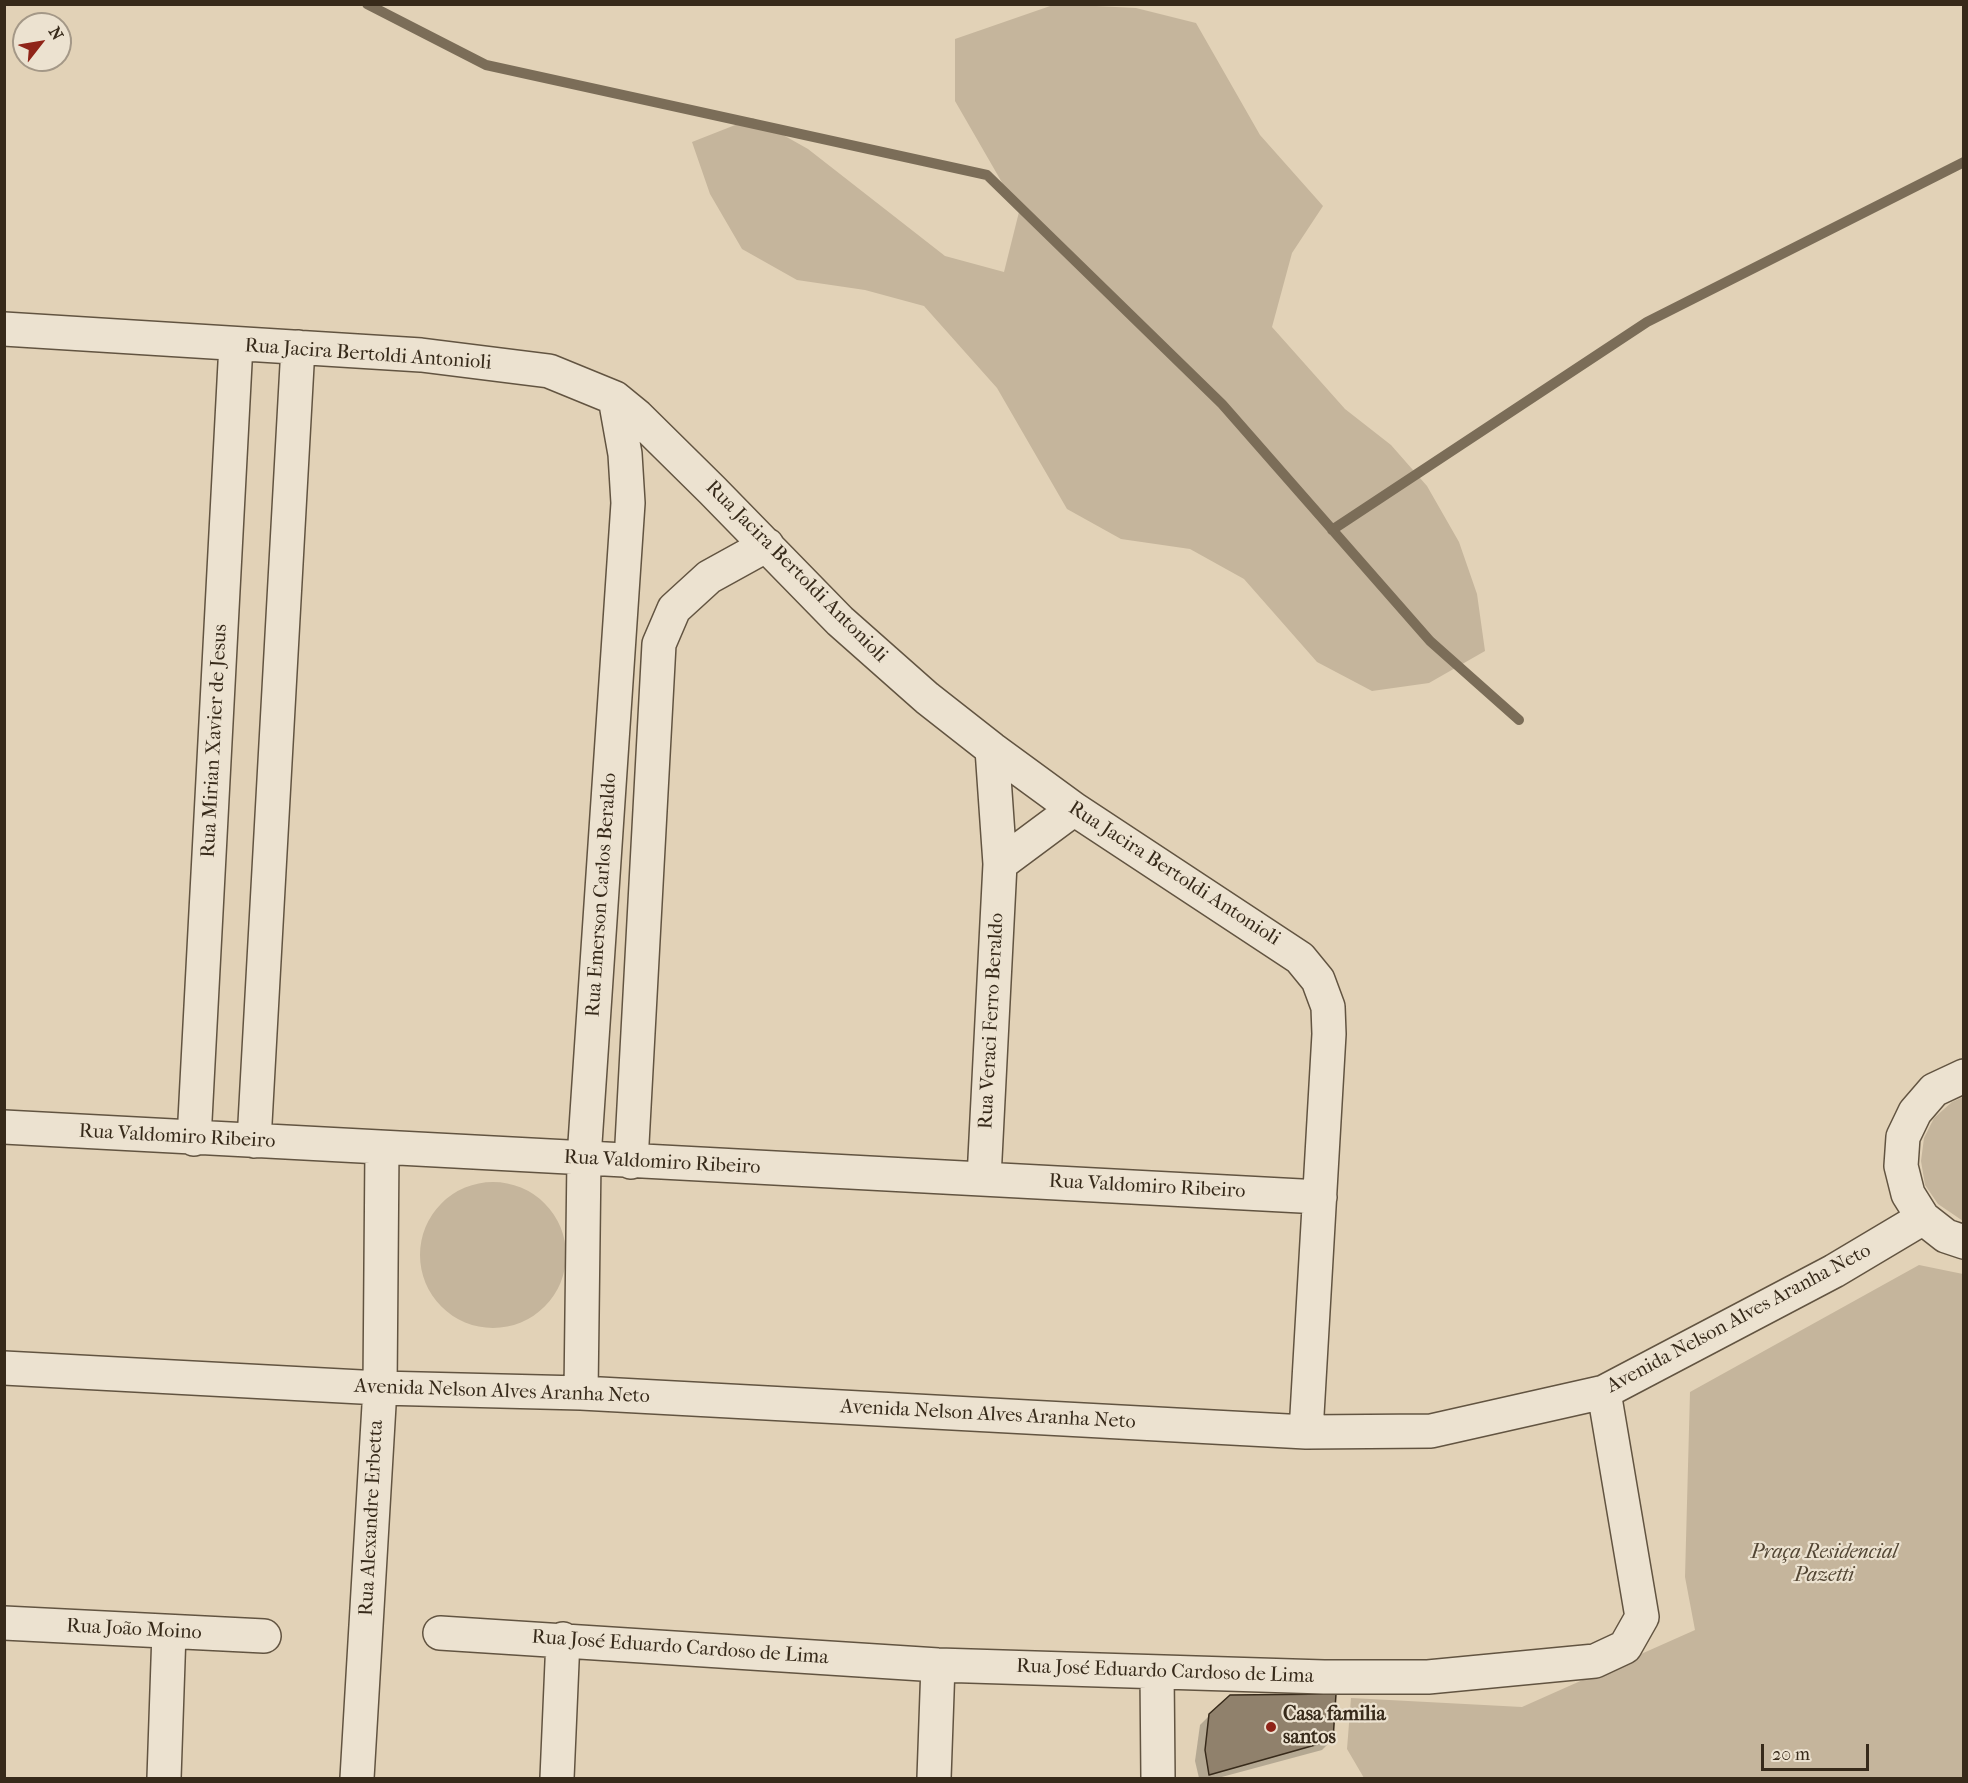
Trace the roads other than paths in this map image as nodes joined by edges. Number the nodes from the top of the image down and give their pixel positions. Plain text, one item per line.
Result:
1 (4, 329) edge
2 (236, 344) junction
3 (298, 347) junction
4 (615, 398) junction
5 (767, 545) junction
6 (992, 749) junction
7 (1074, 809) junction
8 (1000, 864) junction
9 (1964, 1076) edge
10 (4, 1127) edge
11 (194, 1138) junction
12 (254, 1141) junction
13 (381, 1148) junction
14 (584, 1158) junction
15 (631, 1162) junction
16 (984, 1178) junction
17 (1320, 1197) junction
18 (1923, 1218) junction
19 (1964, 1242) edge
20 (4, 1368) edge
21 (380, 1388) junction
22 (1604, 1392) junction
23 (581, 1393) junction
24 (1306, 1432) junction
25 (4, 1623) edge
26 (169, 1632) junction
27 (440, 1633) dead end
28 (264, 1636) dead end
29 (563, 1639) junction
30 (938, 1665) junction
31 (1157, 1672) junction
32 (164, 1779) edge
33 (357, 1779) edge
34 (557, 1779) edge
35 (934, 1779) edge
36 (1158, 1779) edge

1 - 2 street, Rua Jacira Bertoldi Antonioli
2 - 3 street, Rua Jacira Bertoldi Antonioli
2 - 11 street, Rua Mirian Xavier de Jesus
3 - 4 street, Rua Jacira Bertoldi Antonioli
3 - 12 street
4 - 5 street, Rua Jacira Bertoldi Antonioli
4 - 14 street, Rua Emerson Carlos Beraldo
5 - 6 street, Rua Jacira Bertoldi Antonioli
5 - 15 street, Rua Emerson Carlos Beraldo
6 - 7 street, Rua Jacira Bertoldi Antonioli
6 - 8 street, Rua Veraci Ferro Beraldo
7 - 8 street
7 - 17 street, Rua Jacira Bertoldi Antonioli
8 - 16 street, Rua Veraci Ferro Beraldo
9 - 18 street
10 - 11 street, Rua Valdomiro Ribeiro
11 - 12 street, Rua Valdomiro Ribeiro
12 - 13 street, Rua Valdomiro Ribeiro
13 - 14 street, Rua Valdomiro Ribeiro
13 - 21 street, Rua Alexandre Erbetta
14 - 15 street, Rua Valdomiro Ribeiro
14 - 23 street, Rua Emerson Carlos Beraldo
15 - 16 street, Rua Valdomiro Ribeiro
16 - 17 street, Rua Valdomiro Ribeiro
17 - 24 street, Rua Jacira Bertoldi Antonioli
18 - 19 street
18 - 22 street, Avenida Nelson Alves Aranha Neto
20 - 21 street, Avenida Nelson Alves Aranha Neto
21 - 23 street, Avenida Nelson Alves Aranha Neto
21 - 33 street, Rua Alexandre Erbetta
22 - 24 street, Avenida Nelson Alves Aranha Neto
22 - 31 street, Rua José Eduardo Cardoso de Lima
23 - 24 street, Avenida Nelson Alves Aranha Neto
25 - 26 street, Rua João Moino
26 - 28 street, Rua João Moino
26 - 32 street
27 - 29 street, Rua José Eduardo Cardoso de Lima
29 - 30 street, Rua José Eduardo Cardoso de Lima
29 - 34 street
30 - 31 street, Rua José Eduardo Cardoso de Lima
30 - 35 street
31 - 36 street

